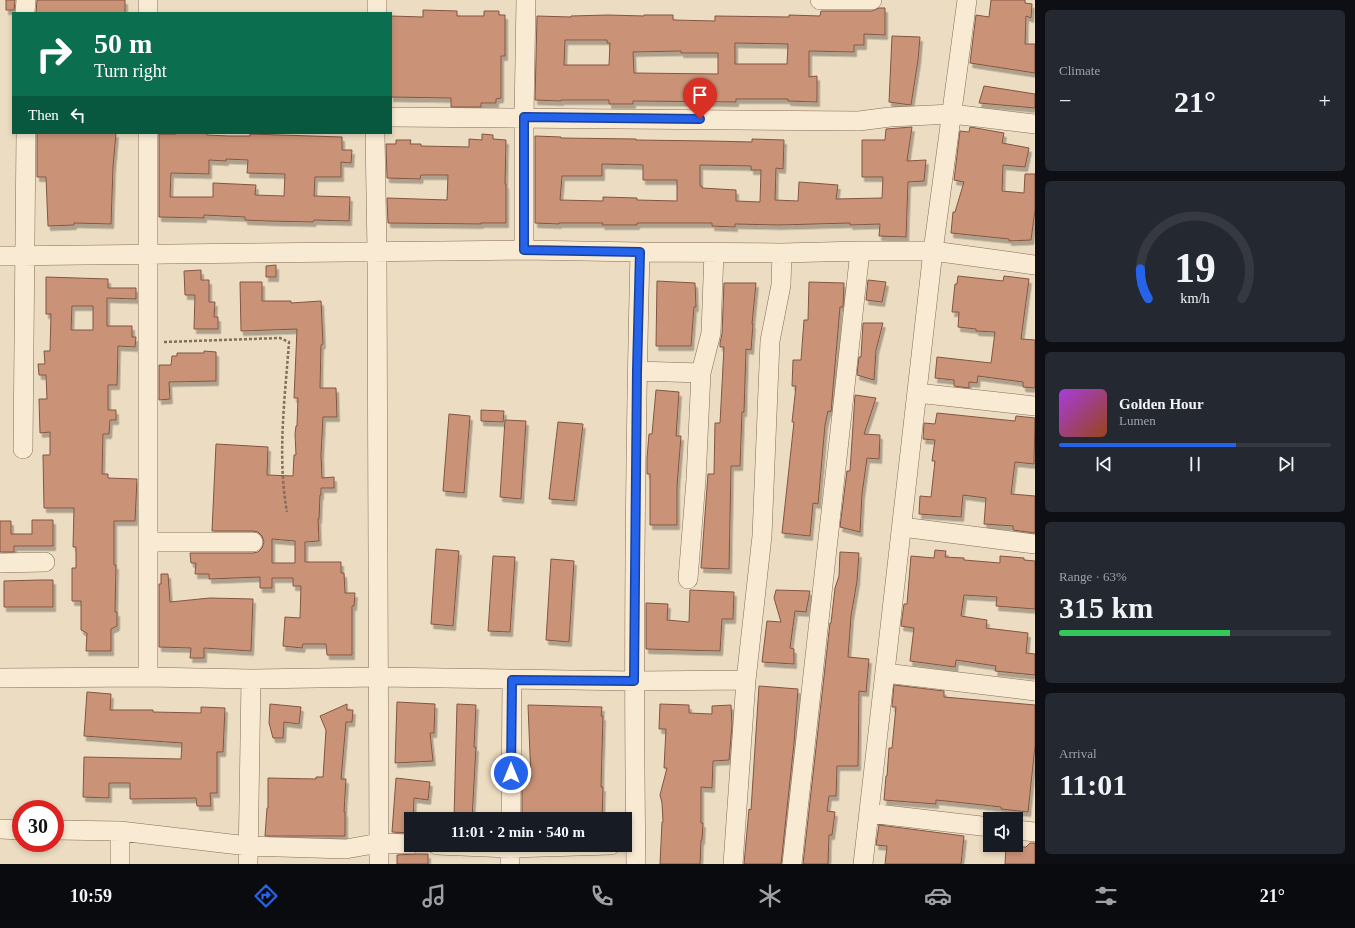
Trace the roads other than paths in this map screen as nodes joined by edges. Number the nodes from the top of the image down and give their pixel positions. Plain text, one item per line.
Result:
1 (26, 0) edge
2 (148, 0) edge
3 (378, 0) edge
4 (526, 0) edge
5 (820, 0) edge
6 (872, 0) edge
7 (967, 0) edge
8 (25, 12) edge
9 (148, 12) edge
10 (377, 12) edge
11 (952, 114) junction
12 (392, 117) edge
13 (524, 117) junction
14 (1035, 124) edge
15 (26, 134) edge
16 (148, 134) edge
17 (375, 134) edge
18 (524, 250) junction
19 (860, 251) junction
20 (377, 252) junction
21 (640, 252) junction
22 (714, 252) junction
23 (933, 252) junction
24 (782, 253) junction
25 (148, 254) junction
26 (0, 256) edge
27 (25, 256) junction
28 (1035, 265) edge
29 (637, 371) junction
30 (702, 373) junction
31 (917, 393) junction
32 (1035, 406) edge
33 (23, 449) dead end
34 (902, 527) junction
35 (148, 542) junction
36 (253, 542) dead end
37 (1035, 544) edge
38 (0, 562) edge
39 (45, 562) dead end
40 (688, 579) dead end
41 (885, 673) junction
42 (148, 677) junction
43 (379, 677) junction
44 (0, 678) edge
45 (252, 679) junction
46 (512, 680) junction
47 (746, 680) junction
48 (634, 681) junction
49 (1035, 691) edge
50 (510, 812) edge
51 (631, 812) edge
52 (869, 813) junction
53 (983, 826) edge
54 (0, 830) edge
55 (12, 830) edge
56 (64, 830) edge
57 (120, 831) junction
58 (1023, 831) edge
59 (1035, 832) edge
60 (379, 843) junction
61 (404, 844) edge
62 (632, 851) edge
63 (248, 855) edge
64 (120, 864) edge
65 (379, 864) edge
66 (636, 864) edge
67 (732, 864) edge
68 (792, 864) edge
69 (863, 864) edge

1 - 8 street
2 - 9 street
3 - 10 street
4 - 13 street
5 - 6 street
7 - 11 street
11 - 13 street
11 - 14 street
11 - 23 street
12 - 13 street
13 - 18 street
15 - 27 street
16 - 25 street
17 - 20 street
18 - 20 street
18 - 21 street
19 - 23 street
19 - 24 street
19 - 68 street
20 - 25 street
20 - 43 street
21 - 22 street
21 - 29 street
22 - 24 street
22 - 30 street
23 - 28 street
23 - 31 street
24 - 47 street
25 - 27 street
25 - 35 street
26 - 27 street
27 - 33 street
29 - 30 street
29 - 48 street
30 - 40 street
31 - 32 street
31 - 34 street
34 - 37 street
34 - 41 street
35 - 36 street
35 - 42 street
38 - 39 street
41 - 49 street
41 - 52 street
42 - 44 street
42 - 45 street
43 - 45 street
43 - 46 street
43 - 60 street
45 - 63 street
46 - 48 street
46 - 50 street
47 - 48 street
47 - 67 street
48 - 51 street
52 - 53 street
52 - 69 street
54 - 55 street
56 - 57 street
57 - 63 street
57 - 64 street
58 - 59 street
60 - 61 street
60 - 63 street
60 - 65 street
62 - 66 street

